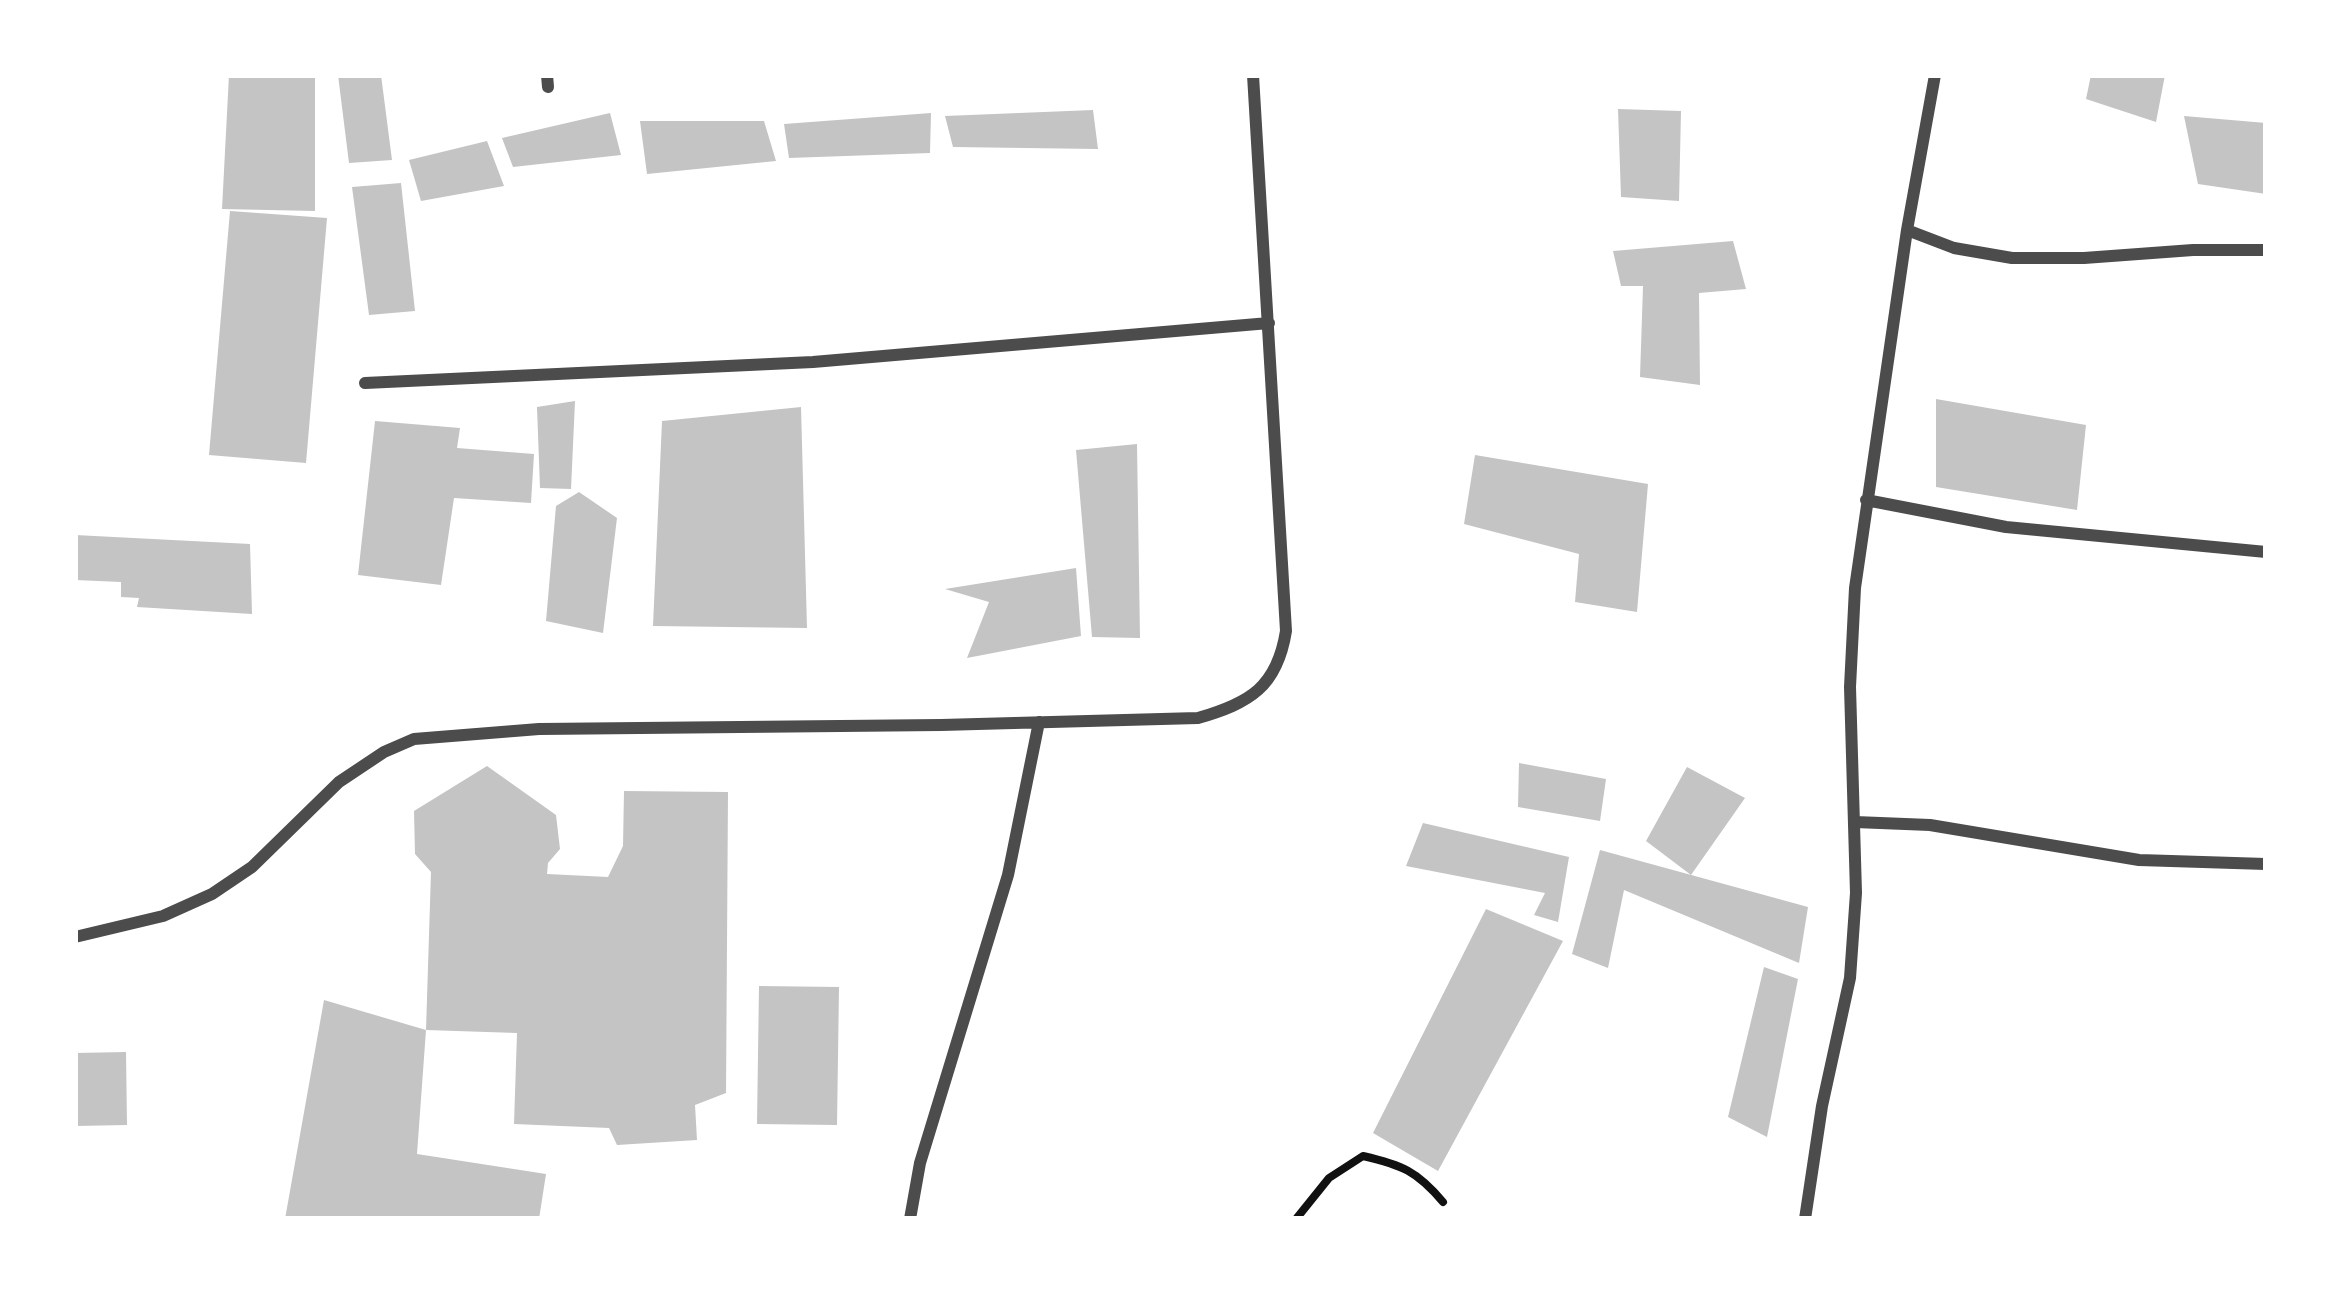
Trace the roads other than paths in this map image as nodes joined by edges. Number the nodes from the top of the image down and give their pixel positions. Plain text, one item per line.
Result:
1 (1253, 75) edge
2 (1935, 75) edge
3 (1906, 230) junction
4 (2266, 250) edge
5 (1269, 322) junction
6 (365, 382) dead end
7 (1866, 500) junction
8 (2266, 552) edge
9 (1039, 722) junction
10 (1855, 822) junction
11 (2266, 864) edge
12 (75, 938) edge
13 (910, 1219) edge
14 (1805, 1219) edge

1 - 5 street
2 - 3 street
3 - 4 street
3 - 7 street
5 - 6 street
5 - 9 street
7 - 8 street
7 - 10 street
9 - 12 street
9 - 13 street
10 - 11 street
10 - 14 street

